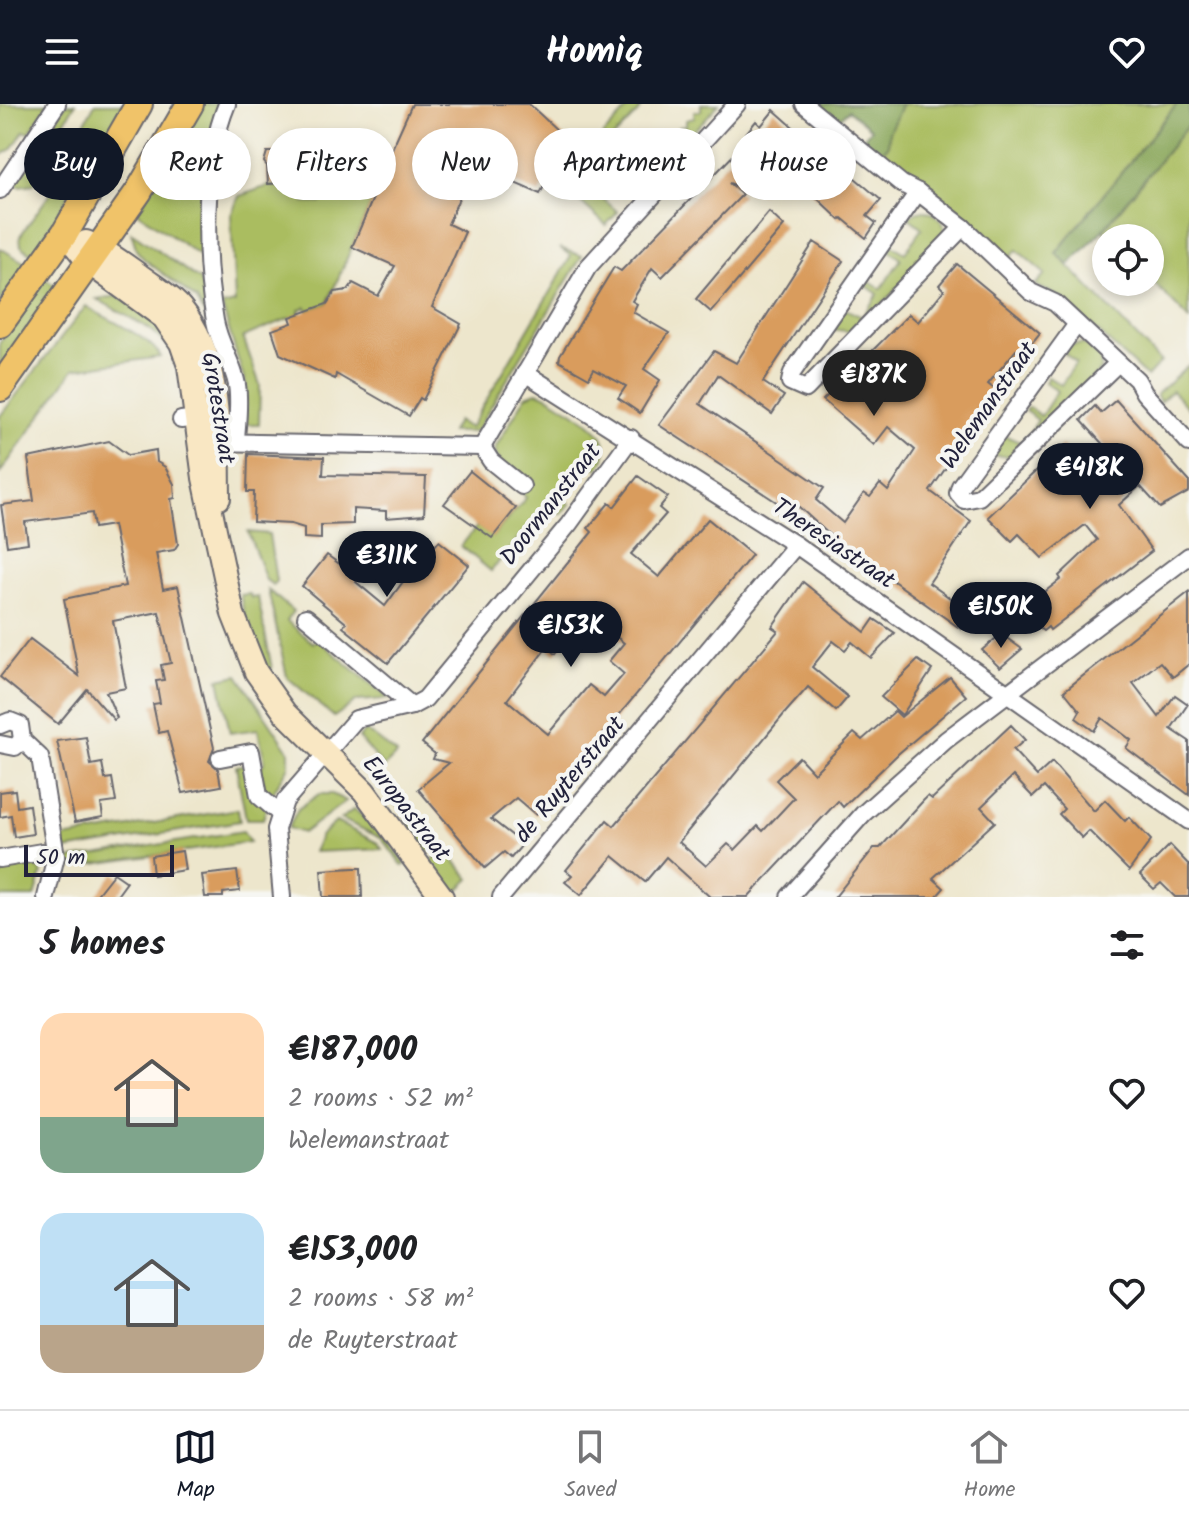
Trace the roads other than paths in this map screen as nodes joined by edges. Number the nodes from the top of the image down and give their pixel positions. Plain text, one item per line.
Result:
1 (57, 104) edge
2 (139, 104) edge
3 (190, 104) edge
4 (227, 104) edge
5 (737, 104) edge
6 (804, 104) edge
7 (1, 184) edge
8 (918, 192) junction
9 (963, 227) junction
10 (65, 233) junction
11 (94, 255) junction
12 (0, 324) edge
13 (1077, 324) junction
14 (1118, 363) junction
15 (525, 373) junction
16 (0, 388) edge
17 (631, 438) junction
18 (218, 441) junction
19 (1189, 443) edge
20 (482, 447) junction
21 (522, 486) dead end
22 (796, 545) junction
23 (1189, 556) edge
24 (306, 617) dead end
25 (1008, 693) junction
26 (412, 706) junction
27 (0, 725) edge
28 (22, 740) junction
29 (0, 744) edge
30 (329, 752) junction
31 (220, 758) dead end
32 (279, 813) junction
33 (1189, 821) edge
34 (56, 856) junction
35 (0, 859) edge
36 (46, 897) edge
37 (282, 897) edge
38 (442, 897) edge
39 (501, 897) edge
40 (789, 897) edge

1 - 7 street
2 - 10 main road
3 - 11 main road
4 - 18 street, Grotestraat
5 - 15 street
6 - 8 street
8 - 9 street
8 - 9 street
9 - 13 street
10 - 11 street, Grotestraat
10 - 12 main road
11 - 16 main road
11 - 18 street, Grotestraat
13 - 14 street
13 - 14 street, Welemanstraat
14 - 19 street
15 - 17 street, Theresiastraat
15 - 20 street
17 - 22 street, Theresiastraat
17 - 26 street, Doormanstraat
18 - 20 street
18 - 30 street, Grotestraat
20 - 21 street
22 - 25 street, Theresiastraat
22 - 39 street, de Ruyterstraat
23 - 25 street
24 - 26 street
25 - 33 street, Theresiastraat
25 - 40 street
26 - 30 street
27 - 28 street
28 - 29 street
28 - 34 street
30 - 32 street
30 - 38 street, Europastraat
31 - 32 street
32 - 37 street
34 - 35 street
34 - 36 street

